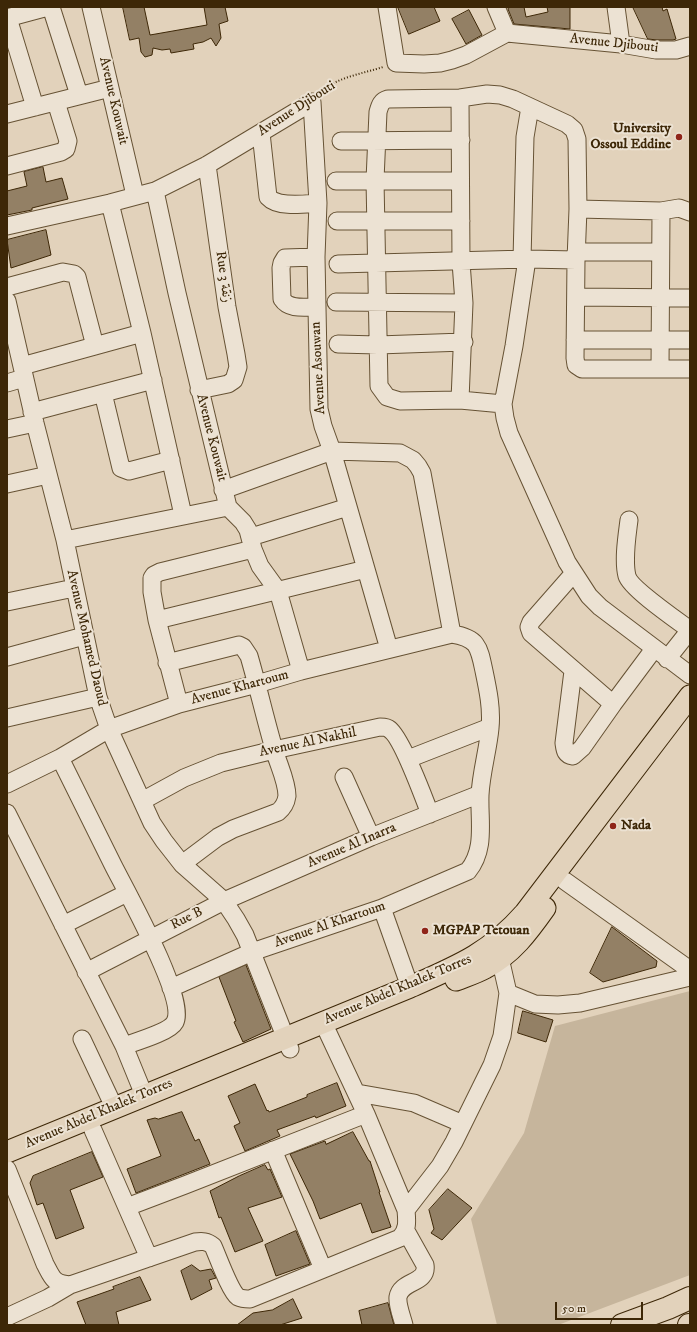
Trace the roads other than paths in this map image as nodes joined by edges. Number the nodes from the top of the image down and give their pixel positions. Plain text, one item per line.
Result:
1 (50, 7) edge
2 (91, 7) edge
3 (387, 7) edge
4 (496, 7) edge
5 (616, 7) edge
6 (8, 18) edge
7 (507, 33) junction
8 (621, 44) junction
9 (690, 46) edge
10 (110, 88) junction
11 (79, 95) junction
12 (460, 98) junction
13 (56, 102) junction
14 (312, 102) joint
15 (35, 107) junction
16 (530, 107) junction
17 (7, 114) edge
18 (261, 133) junction
19 (377, 140) junction
20 (461, 140) junction
21 (341, 141) dead end
22 (207, 165) junction
23 (7, 166) edge
24 (375, 180) junction
25 (336, 181) dead end
26 (460, 181) junction
27 (155, 191) junction
28 (135, 196) junction
29 (110, 203) junction
30 (318, 203) junction
31 (578, 209) junction
32 (661, 210) junction
33 (690, 212) edge
34 (337, 221) dead end
35 (376, 221) junction
36 (461, 221) junction
37 (7, 226) edge
38 (660, 252) junction
39 (576, 256) junction
40 (316, 257) junction
41 (525, 260) junction
42 (377, 262) junction
43 (461, 262) junction
44 (338, 264) dead end
45 (7, 287) edge
46 (576, 297) junction
47 (660, 298) junction
48 (690, 298) edge
49 (7, 301) edge
50 (336, 302) dead end
51 (377, 303) junction
52 (464, 303) junction
53 (317, 307) junction
54 (10, 328) edge
55 (142, 333) junction
56 (575, 340) junction
57 (660, 340) junction
58 (690, 340) edge
59 (464, 342) junction
60 (338, 344) dead end
61 (378, 345) junction
62 (95, 346) junction
63 (660, 369) junction
64 (690, 370) edge
65 (23, 372) junction
66 (153, 380) junction
67 (7, 383) edge
68 (199, 390) junction
69 (103, 393) junction
70 (460, 400) junction
71 (503, 404) junction
72 (34, 417) junction
73 (7, 429) edge
74 (332, 451) junction
75 (171, 460) junction
76 (48, 475) junction
77 (7, 484) edge
78 (223, 490) junction
79 (228, 507) junction
80 (348, 507) junction
81 (183, 515) junction
82 (628, 520) dead end
83 (64, 540) junction
84 (252, 543) junction
85 (366, 569) junction
86 (574, 573) junction
87 (74, 588) junction
88 (278, 591) junction
89 (7, 602) edge
90 (157, 620) junction
91 (690, 630) edge
92 (452, 634) junction
93 (84, 636) junction
94 (389, 649) junction
95 (661, 654) junction
96 (7, 657) edge
97 (167, 662) junction
98 (301, 671) junction
99 (573, 671) junction
100 (690, 675) edge
101 (257, 684) junction
102 (690, 696) edge
103 (98, 697) junction
104 (178, 704) junction
105 (613, 704) junction
106 (690, 716) edge
107 (7, 718) edge
108 (490, 727) junction
109 (109, 729) junction
110 (274, 750) junction
111 (60, 758) junction
112 (408, 759) junction
113 (344, 777) dead end
114 (7, 784) edge
115 (480, 794) junction
116 (142, 801) junction
117 (7, 813) edge
118 (430, 814) junction
119 (371, 837) junction
120 (182, 864) junction
121 (565, 881) junction
122 (127, 893) junction
123 (224, 900) junction
124 (382, 908) junction
125 (63, 925) junction
126 (151, 938) junction
127 (497, 951) junction
128 (252, 952) junction
129 (690, 970) edge
130 (86, 972) junction
131 (690, 977) edge
132 (410, 987) junction
133 (170, 988) junction
134 (508, 992) junction
135 (328, 1033) junction
136 (82, 1039) dead end
137 (288, 1043) junction
138 (124, 1046) junction
139 (356, 1093) junction
140 (144, 1095) junction
141 (114, 1107) junction
142 (366, 1114) junction
143 (463, 1124) junction
144 (93, 1130) junction
145 (274, 1150) junction
146 (7, 1152) edge
147 (7, 1166) edge
148 (7, 1169) edge
149 (127, 1207) junction
150 (406, 1210) junction
151 (406, 1231) junction
152 (149, 1258) junction
153 (323, 1269) junction
154 (70, 1285) junction
155 (690, 1298) edge
156 (7, 1317) edge
157 (404, 1325) edge
158 (622, 1325) edge

1 - 6 street
1 - 11 street
2 - 10 street, Avenue Kouwait
3 - 7 street
4 - 7 street
5 - 8 street
6 - 15 street
7 - 8 street, Avenue Djibouti
8 - 9 street, Avenue Djibouti
10 - 11 street
10 - 28 street, Avenue Kouwait
11 - 13 street
12 - 16 street
12 - 19 street
12 - 20 street
13 - 15 street
13 - 23 street
14 - 18 street, Avenue Djibouti
14 - 30 street, Avenue Asouwan
15 - 17 street
16 - 31 street
16 - 41 street
18 - 22 street, Avenue Djibouti
18 - 30 street
19 - 20 street
19 - 21 street
19 - 24 street
20 - 26 street
22 - 27 street, Avenue Djibouti
22 - 68 street, Rue 3 زنقة
24 - 25 street
24 - 26 street
24 - 35 street
26 - 36 street
27 - 28 street, Avenue Djibouti
27 - 68 street, Avenue Kouwait
28 - 29 street, Avenue Djibouti
29 - 37 street, Avenue Djibouti
29 - 55 street
30 - 40 street, Avenue Asouwan
31 - 32 street
31 - 39 street
32 - 33 street
32 - 38 street
34 - 35 street
35 - 36 street
35 - 42 street
36 - 43 street
38 - 39 street
38 - 47 street
39 - 41 street
39 - 46 street
40 - 53 street, Avenue Asouwan
40 - 53 street
41 - 43 street
41 - 71 street
42 - 43 street
42 - 44 street
42 - 51 street
43 - 52 street
45 - 62 street
46 - 47 street
46 - 56 street
47 - 48 street
47 - 57 street
49 - 54 street, Avenue Mohamed Daoud
50 - 51 street
51 - 52 street
51 - 61 street
52 - 59 street
53 - 74 street, Avenue Asouwan
54 - 65 street, Avenue Mohamed Daoud
55 - 62 street
55 - 66 street
56 - 57 street
56 - 63 street
57 - 58 street
57 - 63 street
59 - 61 street
59 - 70 street
60 - 61 street
61 - 70 street
62 - 65 street
63 - 64 street
65 - 67 street
65 - 72 street, Avenue Mohamed Daoud
66 - 69 street
66 - 75 street
68 - 78 street, Avenue Kouwait
69 - 72 street
69 - 75 street
70 - 71 street
71 - 86 street
72 - 73 street
72 - 76 street, Avenue Mohamed Daoud
74 - 78 street
74 - 80 street, Avenue Asouwan
74 - 92 street
75 - 81 street
76 - 77 street
76 - 83 street, Avenue Mohamed Daoud
78 - 79 street, Avenue Kouwait
79 - 81 street
79 - 84 street, Avenue Kouwait
80 - 84 street
80 - 85 street, Avenue Asouwan
81 - 83 street
82 - 91 street
83 - 87 street, Avenue Mohamed Daoud
84 - 88 street, Avenue Kouwait
84 - 90 street
85 - 88 street
85 - 94 street, Avenue Asouwan
86 - 95 street
86 - 99 street
87 - 89 street
87 - 93 street, Avenue Mohamed Daoud
88 - 90 street
88 - 98 street, Avenue Kouwait
90 - 97 street
91 - 95 street
92 - 94 street, Avenue Khartoum
92 - 108 street
93 - 96 street
93 - 103 street, Avenue Mohamed Daoud
94 - 98 street, Avenue Khartoum
95 - 100 street
95 - 105 street
97 - 101 street
97 - 104 street
98 - 101 street, Avenue Khartoum
99 - 105 street
99 - 105 street
101 - 104 street, Avenue Khartoum
101 - 110 street
102 - 127 main road, Avenue Abdel Khalek Torres
103 - 107 street
103 - 109 street, Avenue Mohamed Daoud
104 - 109 street, Avenue Khartoum
106 - 121 main road, Avenue Abdel Khalek Torres
108 - 112 street
108 - 115 street
109 - 111 street, Avenue Khartoum
109 - 116 street, Avenue Mohamed Daoud
110 - 112 street, Avenue Al Nakhil
110 - 116 street, Avenue Al Nakhil
110 - 120 street
111 - 114 street, Avenue Khartoum
111 - 122 street
112 - 118 street, Avenue Al Nakhil
113 - 119 street
115 - 118 street, Avenue Al Inarra
115 - 124 street, Avenue Al Khartoum
116 - 120 street, Avenue Mohamed Daoud
117 - 125 street
118 - 119 street, Avenue Al Inarra
119 - 123 street, Avenue Al Inarra
120 - 123 street, Avenue Mohamed Daoud
121 - 127 main road, Avenue Abdel Khalek Torres
121 - 129 street
122 - 125 street
122 - 126 street
123 - 126 street, Rue B
123 - 128 street, Avenue Mohamed Daoud
124 - 128 street, Avenue Al Khartoum
124 - 132 street
125 - 130 street
126 - 130 street, Rue B
126 - 133 street
127 - 132 main road, Avenue Abdel Khalek Torres
127 - 134 street
127 - 135 main road, Avenue Abdel Khalek Torres
128 - 133 street, Avenue Al Khartoum
128 - 137 street, Avenue Mohamed Daoud
130 - 138 street
131 - 134 street
132 - 137 main road, Avenue Abdel Khalek Torres
133 - 138 street
134 - 143 street
135 - 137 main road, Avenue Abdel Khalek Torres
135 - 139 street
136 - 141 street
137 - 140 main road, Avenue Abdel Khalek Torres
137 - 144 main road, Avenue Abdel Khalek Torres
138 - 140 street
139 - 142 street
139 - 143 street
140 - 141 main road, Avenue Abdel Khalek Torres
141 - 146 main road, Avenue Abdel Khalek Torres
142 - 145 street
142 - 150 street
143 - 150 street
144 - 147 main road, Avenue Abdel Khalek Torres
144 - 149 street
145 - 149 street
145 - 153 street
148 - 154 street
149 - 152 street
150 - 151 street
151 - 153 street
151 - 157 street
152 - 153 street
152 - 154 street
154 - 156 street
155 - 158 highway

